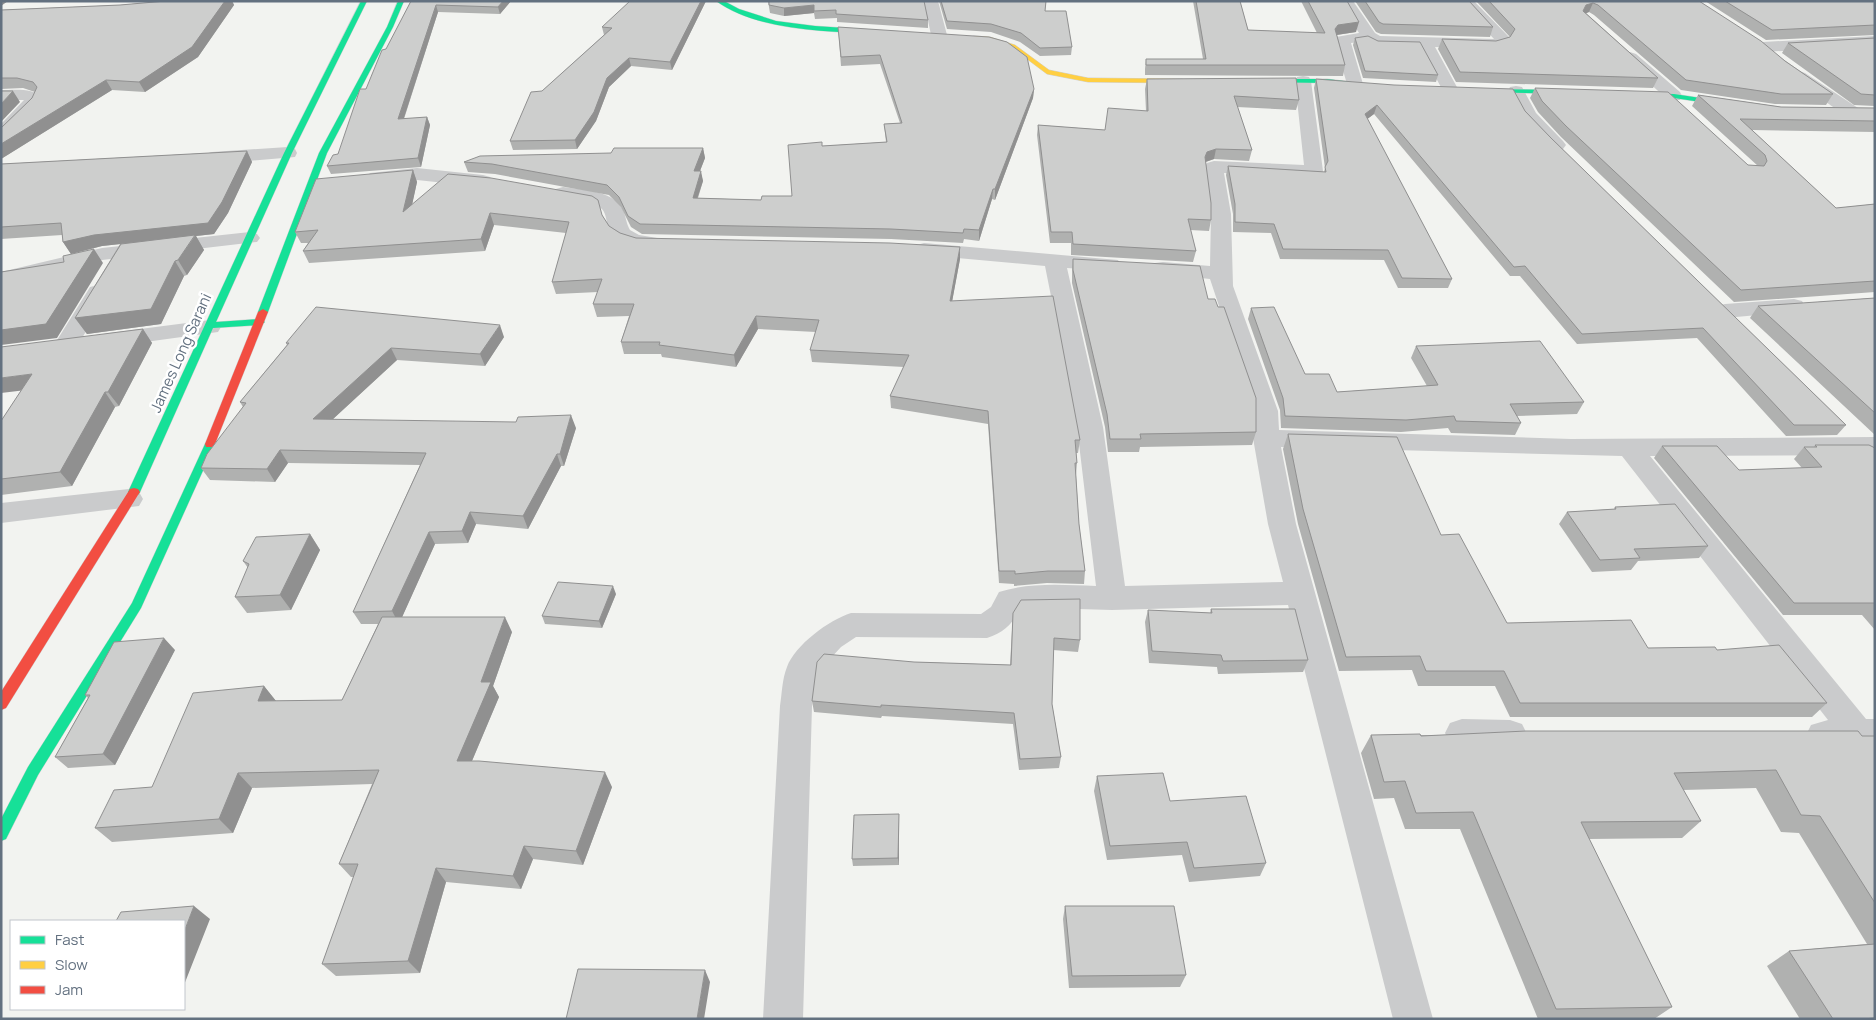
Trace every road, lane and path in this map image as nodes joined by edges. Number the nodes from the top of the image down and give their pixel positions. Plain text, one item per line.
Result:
1 (364, 1) edge
2 (401, 1) edge
3 (719, 1) edge
4 (931, 1) edge
5 (1346, 1) edge
6 (1465, 1) edge
7 (891, 32) edge
8 (938, 35) edge
9 (1369, 36) junction
10 (964, 37) edge
11 (1747, 37) edge
12 (1875, 41) edge
13 (1425, 43) junction
14 (1620, 48) edge
15 (1763, 48) junction
16 (1193, 80) edge
17 (1248, 81) edge
18 (1302, 81) junction
19 (1359, 84) joint
20 (1455, 89) joint
21 (1516, 91) junction
22 (1584, 93) edge
23 (1622, 94) edge
24 (1, 95) edge
25 (1671, 96) junction
26 (1747, 107) edge
27 (1833, 112) edge
28 (1859, 112) joint
29 (1689, 114) edge
30 (1, 134) edge
31 (288, 153) junction
32 (199, 159) edge
33 (474, 161) edge
34 (1574, 162) edge
35 (417, 174) junction
36 (312, 184) junction
37 (505, 184) edge
38 (544, 190) edge
39 (250, 238) junction
40 (674, 244) edge
41 (901, 247) edge
42 (122, 252) junction
43 (1055, 262) junction
44 (1221, 278) junction
45 (1, 279) edge
46 (1815, 304) edge
47 (260, 322) junction
48 (210, 326) junction
49 (1745, 330) edge
50 (1845, 426) edge
51 (1266, 438) junction
52 (1629, 448) junction
53 (1872, 449) edge
54 (129, 498) junction
55 (1, 512) edge
56 (1300, 594) junction
57 (1112, 598) junction
58 (1, 704) edge
59 (1462, 733) edge
60 (1541, 734) edge
61 (1867, 734) edge
62 (1789, 735) edge
63 (1, 834) edge
64 (783, 1019) edge
65 (1413, 1019) edge

1 - 31 main road, James Long Sarani
2 - 36 main road
3 - 7 main road
4 - 8 street
5 - 9 street
6 - 13 street
9 - 13 street
9 - 19 street
10 - 16 main road
11 - 15 street
12 - 15 street
13 - 20 street
14 - 25 street
15 - 28 street
17 - 18 main road
18 - 19 main road
18 - 44 street
20 - 21 main road
21 - 22 main road
21 - 34 street
23 - 25 main road
24 - 30 street
25 - 26 main road
25 - 29 street
27 - 28 main road
31 - 32 street
31 - 39 main road, James Long Sarani
33 - 35 street
35 - 36 street
35 - 37 street
36 - 47 main road
38 - 40 street
39 - 42 street
39 - 48 main road, James Long Sarani
41 - 43 street
42 - 45 street
42 - 48 street
43 - 44 street
43 - 57 street
44 - 51 street
46 - 49 street
47 - 48 main road
47 - 63 main road
48 - 54 main road, James Long Sarani
50 - 53 street
51 - 52 street
51 - 56 street
52 - 53 street
52 - 61 street
54 - 55 street
54 - 58 main road, James Long Sarani
56 - 57 street
56 - 65 street
57 - 64 street
59 - 60 street
61 - 62 street

